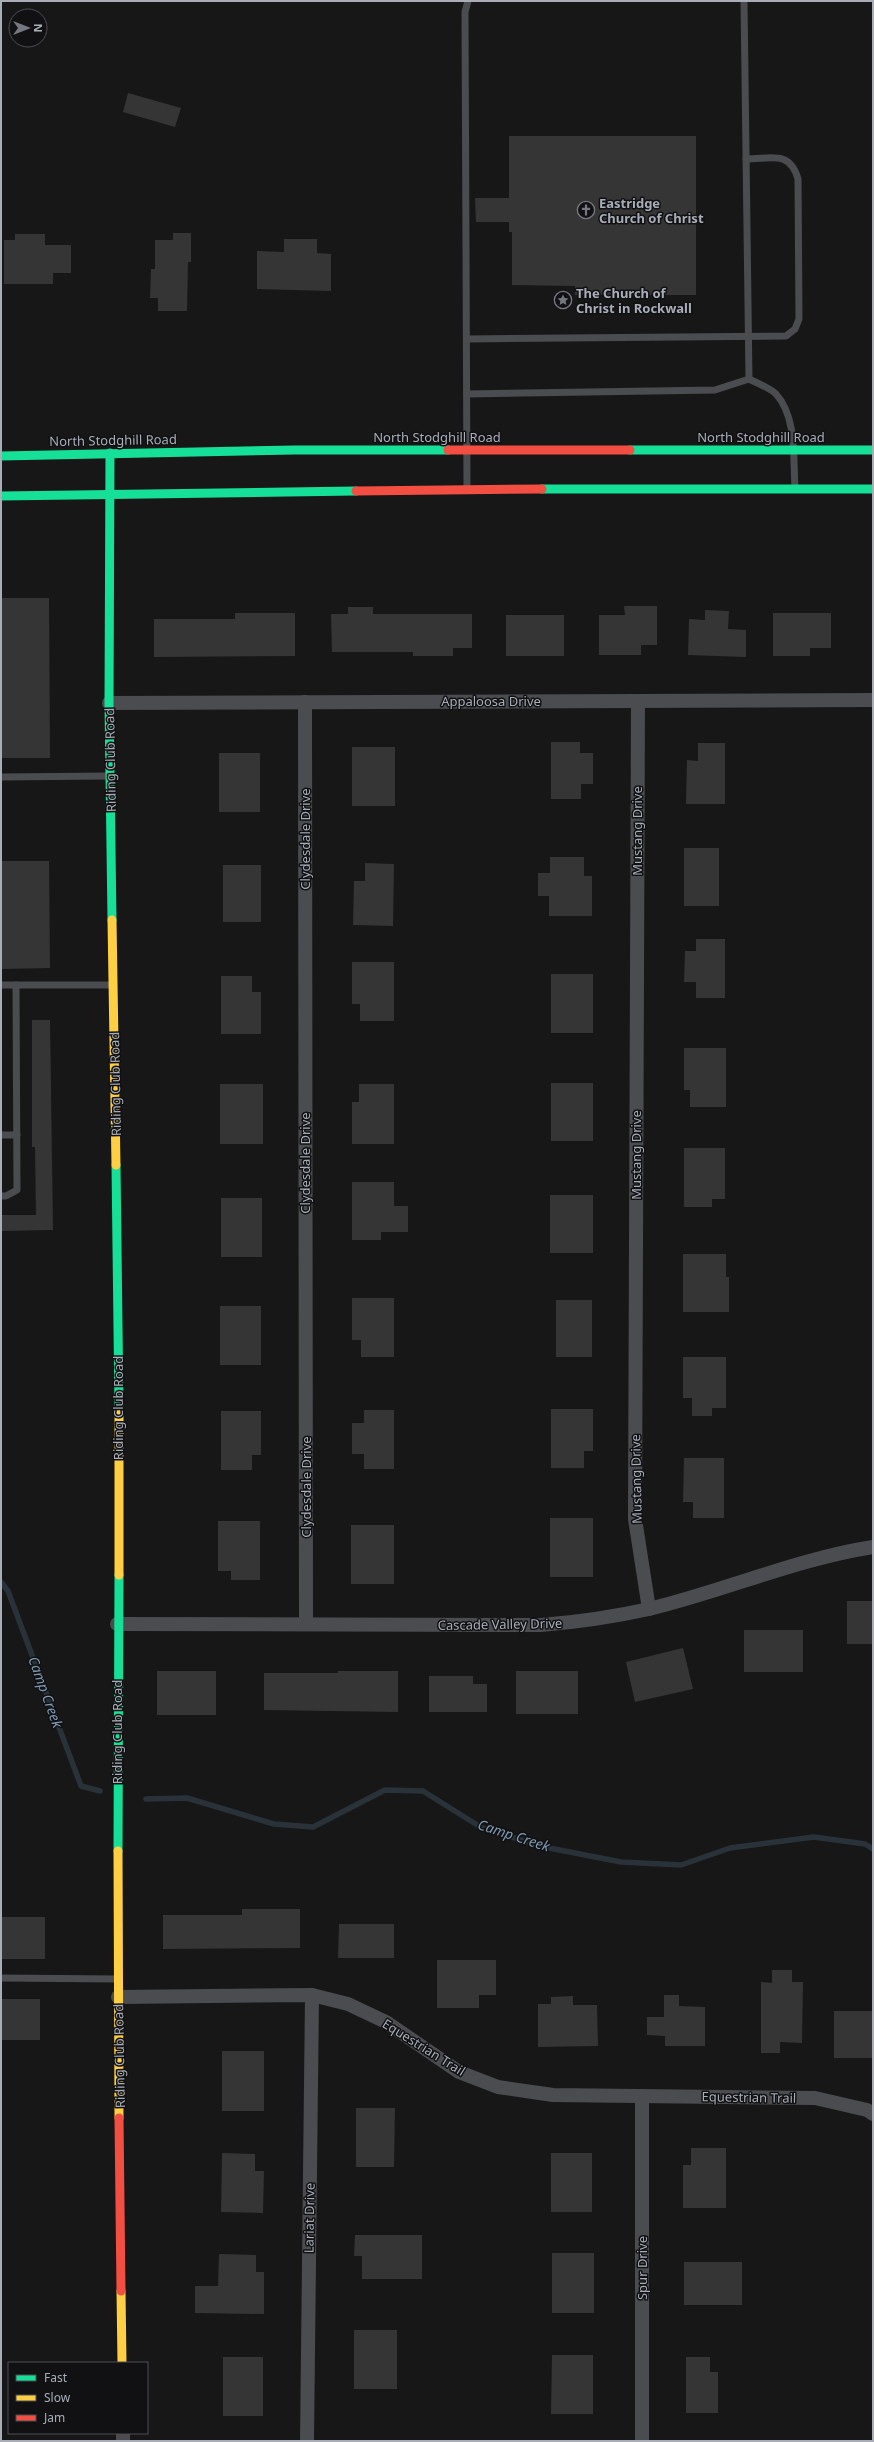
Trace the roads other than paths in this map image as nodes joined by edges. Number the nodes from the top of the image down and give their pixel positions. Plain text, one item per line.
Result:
1 (468, 1) edge
2 (744, 1) edge
3 (746, 159) junction
4 (748, 336) junction
5 (467, 339) junction
6 (749, 379) junction
7 (467, 394) junction
8 (467, 450) junction
9 (792, 450) junction
10 (873, 450) edge
11 (110, 453) junction
12 (1, 456) edge
13 (467, 489) junction
14 (795, 489) junction
15 (873, 489) edge
16 (110, 494) junction
17 (1, 496) edge
18 (873, 700) edge
19 (638, 701) junction
20 (305, 702) junction
21 (110, 703) junction
22 (110, 776) junction
23 (1, 777) edge
24 (1, 985) edge
25 (16, 985) junction
26 (113, 985) junction
27 (1, 1135) edge
28 (17, 1135) junction
29 (1, 1196) edge
30 (873, 1547) edge
31 (649, 1609) junction
32 (117, 1624) junction
33 (306, 1624) junction
34 (1, 1978) edge
35 (118, 1979) junction
36 (312, 1995) junction
37 (118, 1997) junction
38 (642, 2096) junction
39 (873, 2114) edge
40 (122, 2362) edge
41 (307, 2441) edge
42 (642, 2441) edge

1 - 5 lane
2 - 3 lane
3 - 4 lane
3 - 4 lane
4 - 5 lane
4 - 6 lane
5 - 7 lane
6 - 7 lane
6 - 9 lane
7 - 8 lane
8 - 9 street, North Stodghill Road
8 - 11 street, North Stodghill Road
8 - 13 lane
9 - 10 street, North Stodghill Road
9 - 14 lane
11 - 12 street, North Stodghill Road
11 - 16 street, Riding Club Road
13 - 14 street
13 - 16 street
14 - 15 street
16 - 17 street
16 - 21 street, Riding Club Road
18 - 19 street, Appaloosa Drive
19 - 20 street, Appaloosa Drive
19 - 31 street, Mustang Drive
20 - 21 street, Appaloosa Drive
20 - 33 street, Clydesdale Drive
21 - 22 street, Riding Club Road
22 - 23 lane
22 - 26 street, Riding Club Road
24 - 25 lane
25 - 26 lane
25 - 28 lane
26 - 32 street, Riding Club Road
27 - 28 lane
28 - 29 lane
30 - 31 street, Cascade Valley Drive
31 - 33 street, Cascade Valley Drive
32 - 33 street, Cascade Valley Drive
32 - 35 street, Riding Club Road
34 - 35 lane
35 - 37 street, Riding Club Road
36 - 37 street, Equestrian Trail
36 - 38 street, Equestrian Trail
36 - 41 street, Lariat Drive
37 - 40 street, Riding Club Road
38 - 39 street, Equestrian Trail
38 - 42 street, Spur Drive

